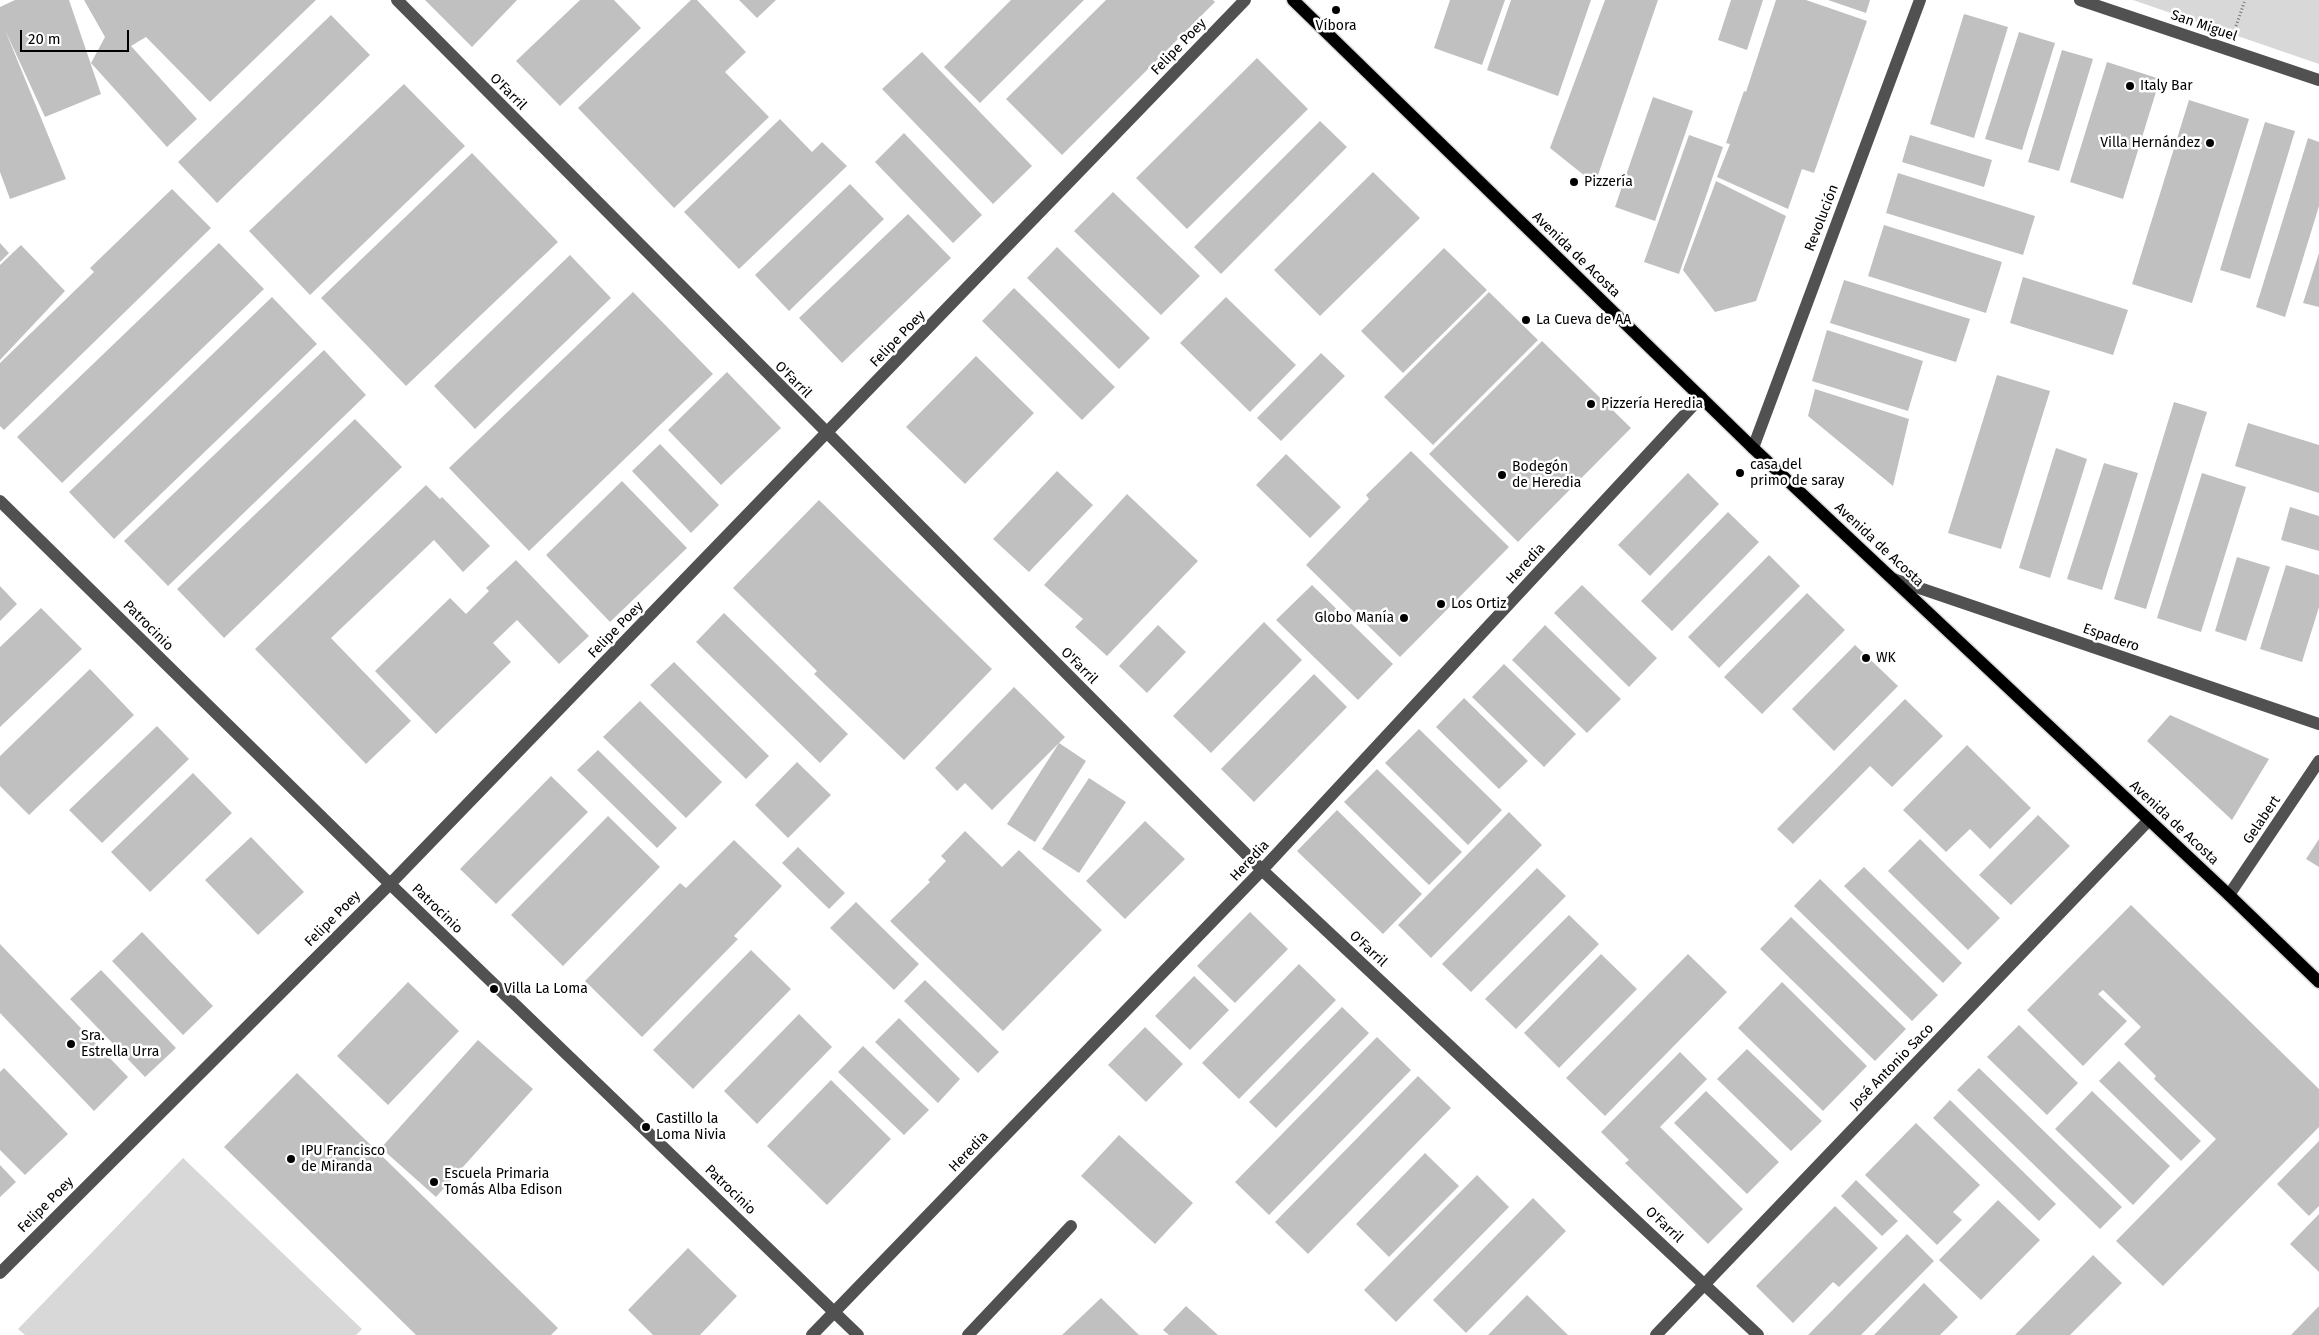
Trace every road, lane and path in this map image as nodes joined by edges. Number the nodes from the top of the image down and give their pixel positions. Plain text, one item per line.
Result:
1 (397, 0) edge
2 (1245, 0) edge
3 (1293, 0) edge
4 (1920, 0) edge
5 (2080, 0) edge
6 (2319, 80) edge
7 (1701, 397) junction
8 (826, 435) junction
9 (1753, 448) junction
10 (0, 501) edge
11 (1893, 579) junction
12 (2319, 724) edge
13 (2319, 761) edge
14 (2149, 820) junction
15 (1262, 870) junction
16 (390, 884) junction
17 (2229, 895) junction
18 (2319, 982) edge
19 (1071, 1226) dead end
20 (0, 1272) edge
21 (1705, 1284) junction
22 (835, 1312) junction
23 (812, 1335) edge
24 (858, 1335) edge
25 (968, 1335) edge
26 (1656, 1335) edge
27 (1758, 1335) edge

1 - 8 street, O'Farril
2 - 8 street, Felipe Poey
3 - 7 main road, Avenida de Acosta
4 - 9 street, Revolución
5 - 6 street, San Miguel
7 - 9 main road, Avenida de Acosta
7 - 15 street, Heredia
8 - 15 street, O'Farril
8 - 16 street, Felipe Poey
9 - 11 main road, Avenida de Acosta
10 - 16 street, Patrocinio
11 - 12 street, Espadero
11 - 14 main road, Avenida de Acosta
13 - 17 street, Gelabert
14 - 17 main road, Avenida de Acosta
14 - 21 street, José Antonio Saco
15 - 21 street, O'Farril
15 - 22 street, Heredia
16 - 20 street, Felipe Poey
16 - 22 street, Patrocinio
17 - 18 main road, Avenida de Acosta
19 - 25 street
21 - 26 street, José Antonio Saco
21 - 27 street, O'Farril
22 - 23 street, Heredia
22 - 24 street, Patrocinio

